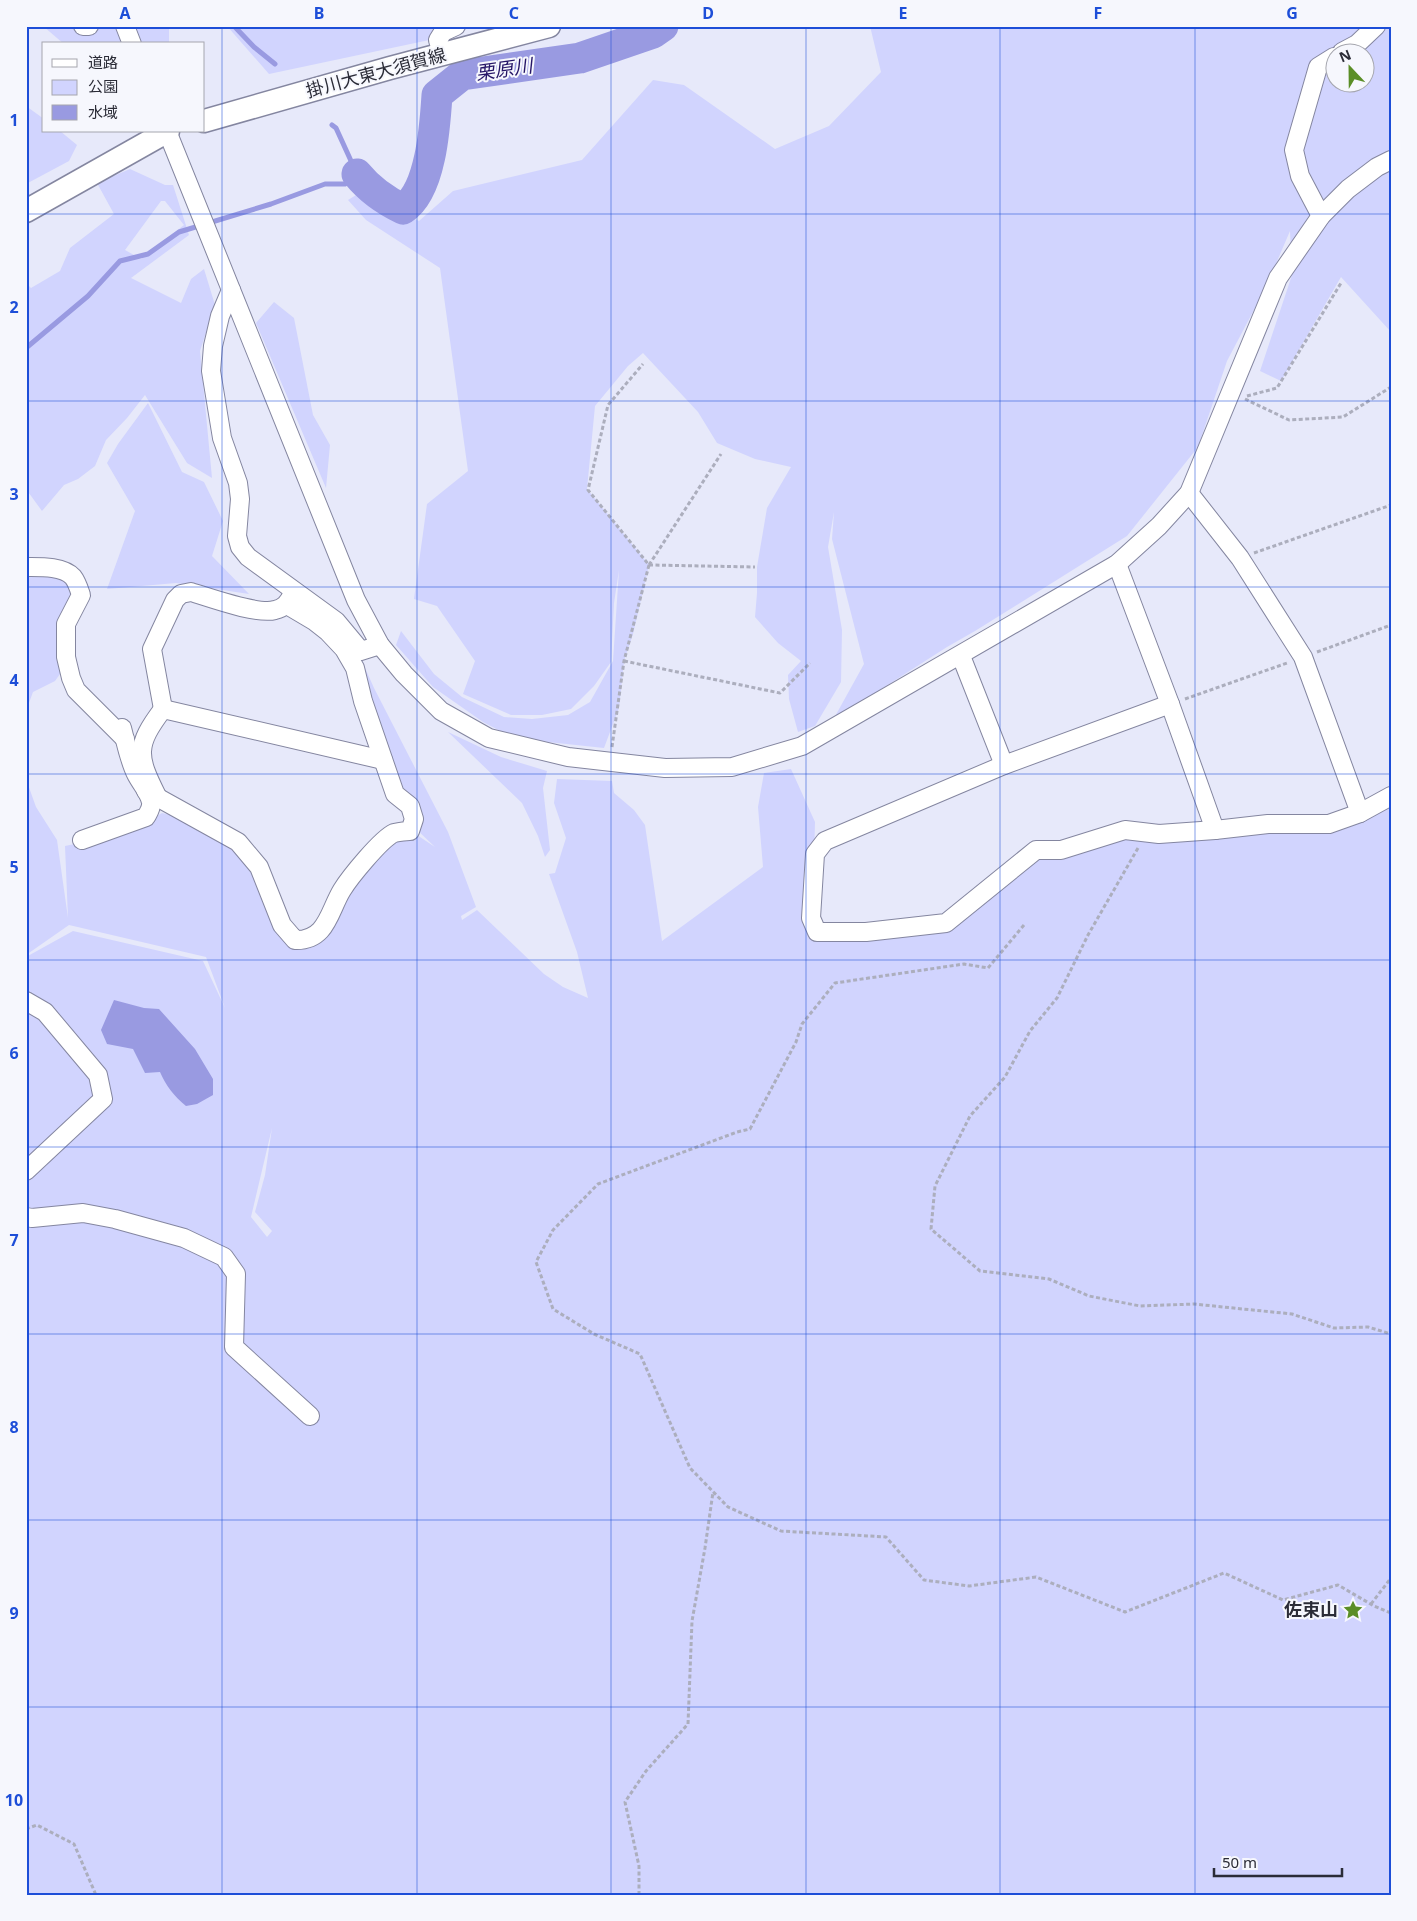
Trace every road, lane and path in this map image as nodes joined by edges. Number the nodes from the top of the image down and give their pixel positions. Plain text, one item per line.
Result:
1 (82, 26) edge
2 (89, 26) edge
3 (125, 26) edge
4 (456, 26) edge
5 (549, 26) edge
6 (1376, 26) edge
7 (131, 42) edge
8 (1358, 42) edge
9 (442, 54) junction
10 (1324, 63) edge
11 (205, 121) edge
12 (165, 132) edge
13 (167, 132) edge
14 (1391, 160) edge
15 (26, 212) edge
16 (1321, 216) junction
17 (1341, 283) dead end
18 (231, 290) junction
19 (642, 364) dead end
20 (1391, 387) edge
21 (721, 454) dead end
22 (1189, 492) junction
23 (1391, 505) edge
24 (1240, 558) junction
25 (1116, 564) junction
26 (649, 565) junction
27 (26, 566) edge
28 (754, 567) dead end
29 (291, 597) junction
30 (1391, 625) edge
31 (380, 645) junction
32 (961, 656) junction
33 (1303, 657) junction
34 (624, 661) junction
35 (810, 663) dead end
36 (103, 701) dead end
37 (1170, 704) junction
38 (163, 709) junction
39 (125, 739) junction
40 (383, 760) junction
41 (610, 762) junction
42 (1004, 765) junction
43 (152, 794) junction
44 (1391, 796) edge
45 (1360, 813) junction
46 (1215, 830) junction
47 (82, 840) dead end
48 (1140, 845) dead end
49 (1024, 925) dead end
50 (26, 1001) edge
51 (26, 1171) edge
52 (26, 1217) edge
53 (1391, 1334) edge
54 (310, 1416) dead end
55 (713, 1492) junction
56 (1391, 1578) edge
57 (1371, 1604) junction
58 (1391, 1613) edge
59 (26, 1829) edge
60 (96, 1895) edge
61 (639, 1895) edge

1 - 2 street
3 - 7 street
4 - 9 street
5 - 9 main road, 掛川大東大須賀線
6 - 8 street
9 - 11 main road, 掛川大東大須賀線
10 - 16 street
12 - 15 main road
13 - 18 street
14 - 16 street
16 - 22 street
17 - 20 path
18 - 29 street
18 - 31 street
19 - 26 path
21 - 26 path
22 - 24 street
22 - 25 street
23 - 24 path
24 - 33 street
25 - 32 street
25 - 37 street
26 - 28 path
26 - 34 path
27 - 39 street
29 - 31 street
29 - 38 street
29 - 40 street
30 - 33 path
31 - 41 street
32 - 41 street
32 - 42 street
33 - 37 path
33 - 45 street
34 - 35 path
34 - 41 path
36 - 39 street
37 - 42 street
37 - 46 street
38 - 40 street
38 - 43 street
39 - 43 street
40 - 43 street
42 - 46 street
43 - 47 street
44 - 45 street
45 - 46 street
48 - 53 path
49 - 55 path
50 - 51 street
52 - 54 street
55 - 57 path
55 - 61 path
56 - 57 path
57 - 58 path
59 - 60 path

